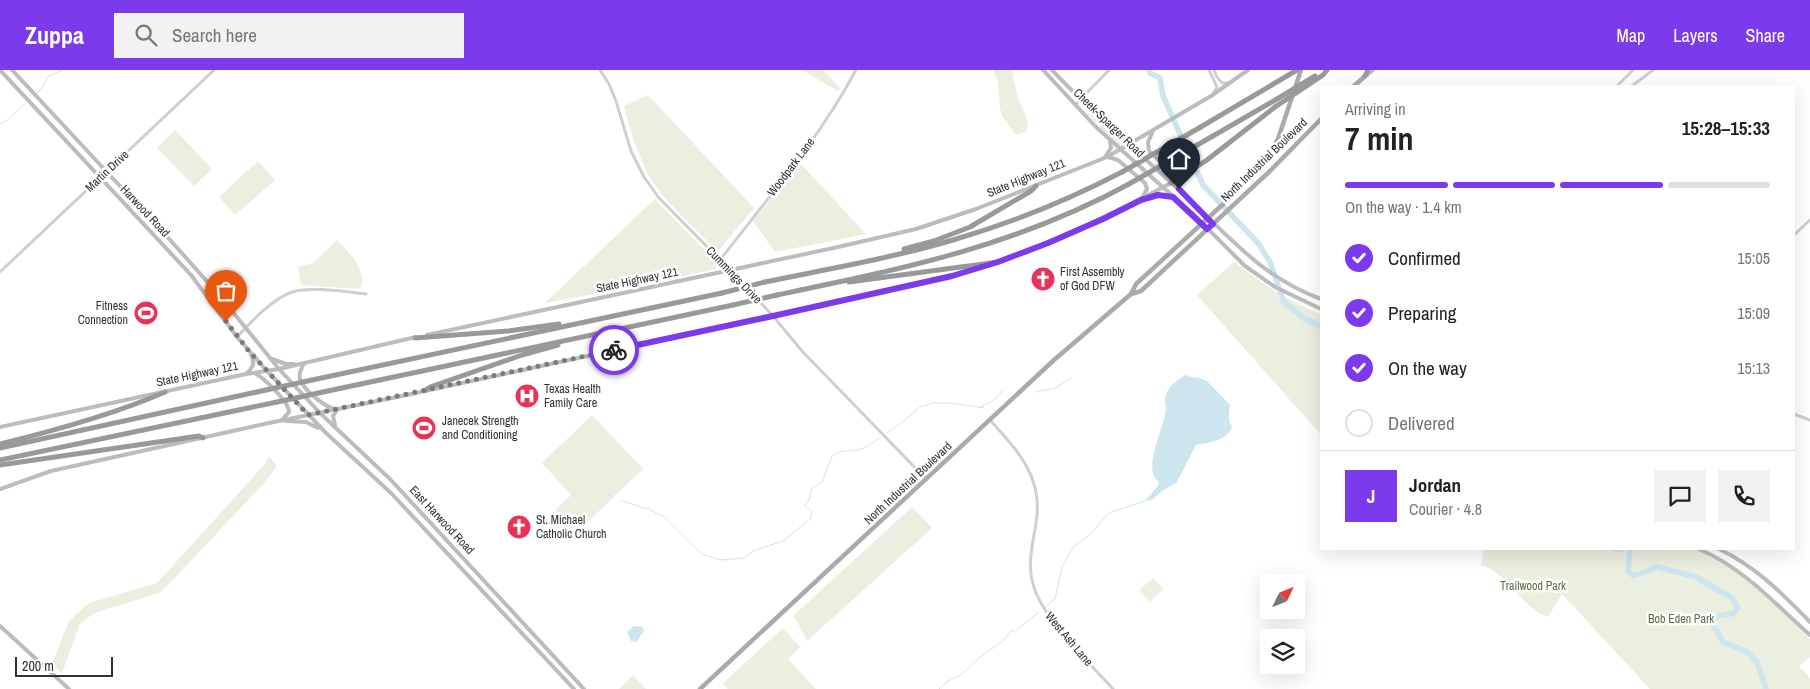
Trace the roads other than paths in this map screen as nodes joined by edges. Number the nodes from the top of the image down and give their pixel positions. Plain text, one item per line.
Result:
1 (0, 70) edge
2 (12, 70) edge
3 (214, 70) edge
4 (600, 70) edge
5 (856, 70) edge
6 (1043, 70) edge
7 (1052, 70) edge
8 (1109, 70) edge
9 (1209, 70) edge
10 (1214, 70) edge
11 (1248, 70) edge
12 (1299, 70) edge
13 (1326, 70) edge
14 (1368, 70) edge
15 (1373, 70) edge
16 (1633, 70) edge
17 (1652, 70) edge
18 (1365, 76) junction
19 (1234, 81) junction
20 (1355, 85) edge
21 (1618, 85) edge
22 (1633, 85) edge
23 (1211, 96) junction
24 (1080, 100) junction
25 (1076, 105) junction
26 (1320, 120) edge
27 (1153, 131) junction
28 (1109, 138) junction
29 (77, 140) junction
30 (1129, 145) junction
31 (71, 146) junction
32 (1121, 149) junction
33 (1105, 158) junction
34 (106, 172) junction
35 (1183, 176) junction
36 (100, 177) junction
37 (1171, 182) junction
38 (1036, 186) junction
39 (1162, 187) junction
40 (1173, 197) junction
41 (1141, 200) junction
42 (146, 214) junction
43 (138, 218) junction
44 (1208, 218) junction
45 (1810, 220) edge
46 (1202, 224) junction
47 (1213, 224) junction
48 (1207, 229) junction
49 (1795, 234) edge
50 (180, 251) junction
51 (174, 256) junction
52 (1248, 256) junction
53 (720, 260) junction
54 (998, 262) junction
55 (1242, 263) junction
56 (846, 265) junction
57 (730, 270) junction
58 (0, 272) edge
59 (839, 282) junction
60 (216, 292) junction
61 (366, 294) dead end
62 (1131, 294) junction
63 (209, 299) junction
64 (1320, 299) edge
65 (1320, 309) edge
66 (773, 316) junction
67 (577, 323) junction
68 (245, 329) junction
69 (237, 337) junction
70 (415, 338) junction
71 (575, 339) junction
72 (248, 350) junction
73 (271, 359) junction
74 (304, 363) junction
75 (279, 369) junction
76 (267, 371) junction
77 (246, 374) junction
78 (426, 390) junction
79 (165, 392) junction
80 (337, 410) junction
81 (320, 413) junction
82 (1795, 414) edge
83 (308, 415) junction
84 (281, 420) junction
85 (990, 420) junction
86 (1810, 420) edge
87 (335, 426) junction
88 (0, 427) edge
89 (326, 433) junction
90 (203, 438) junction
91 (0, 446) edge
92 (0, 460) edge
93 (373, 462) junction
94 (0, 465) edge
95 (368, 472) junction
96 (926, 479) junction
97 (0, 489) edge
98 (439, 531) junction
99 (432, 537) junction
100 (1701, 550) edge
101 (1721, 550) edge
102 (459, 553) junction
103 (453, 560) junction
104 (485, 581) junction
105 (478, 586) junction
106 (1810, 622) edge
107 (0, 626) edge
108 (1810, 635) edge
109 (536, 637) junction
110 (530, 642) junction
111 (69, 689) edge
112 (574, 689) edge
113 (584, 689) edge
114 (700, 689) edge
115 (1113, 689) edge

1 - 31 main road, Harwood Road
2 - 29 main road, Harwood Road
3 - 34 street, Martin Drive
4 - 53 street, Cummings Drive
5 - 53 street, Woodpark Lane
6 - 25 main road, Cheek-Sparger Road
7 - 24 main road, Cheek-Sparger Road
8 - 24 street
9 - 23 street
10 - 19 street
11 - 19 main road, State Highway 121
12 - 44 main road, North Industrial Boulevard
12 - 56 highway, bridge
13 - 35 highway, bridge
13 - 59 highway, bridge
14 - 18 highway
15 - 18 main road
16 - 21 street
17 - 22 street
18 - 20 main road
19 - 23 main road, State Highway 121
23 - 27 main road, State Highway 121
24 - 25 street
24 - 30 main road, Cheek-Sparger Road
25 - 28 main road, Cheek-Sparger Road
26 - 47 main road, North Industrial Boulevard
27 - 30 main road, State Highway 121
27 - 35 main road
28 - 32 main road, Cheek-Sparger Road
28 - 33 main road
29 - 31 main road
29 - 34 main road, Harwood Road
30 - 32 main road, State Highway 121
30 - 37 main road, Cheek-Sparger Road
31 - 36 main road, Harwood Road
32 - 33 main road, State Highway 121
32 - 39 main road, Cheek-Sparger Road
33 - 38 main road, State Highway 121
33 - 41 main road
34 - 36 street, Martin Drive
34 - 42 main road, Harwood Road
35 - 37 highway
36 - 43 main road, Harwood Road
36 - 58 street, Martin Drive
37 - 39 main road
37 - 44 main road, Cheek-Sparger Road
38 - 56 highway
38 - 57 main road, State Highway 121
39 - 40 main road, Cheek-Sparger Road
39 - 41 main road
40 - 41 main road
40 - 46 main road, Cheek-Sparger Road
41 - 54 main road
42 - 43 main road
42 - 50 main road, Harwood Road
43 - 51 main road, Harwood Road
44 - 46 main road, North Industrial Boulevard
44 - 47 main road, Cheek-Sparger Road
45 - 49 street
46 - 48 main road, Cheek-Sparger Road
46 - 62 main road, North Industrial Boulevard
47 - 48 main road, North Industrial Boulevard
47 - 52 main road, Cheek-Sparger Road
48 - 55 main road, Cheek-Sparger Road
48 - 62 main road, North Industrial Boulevard
50 - 51 main road
50 - 60 main road, Harwood Road
51 - 63 main road, Harwood Road
52 - 55 main road
52 - 64 main road, Cheek-Sparger Road
53 - 57 street, Cummings Drive
54 - 59 highway
54 - 66 main road
55 - 65 main road, Cheek-Sparger Road
56 - 67 highway, bridge
57 - 66 street, Cummings Drive
57 - 70 main road, State Highway 121
59 - 71 highway, bridge
60 - 63 main road
60 - 68 main road, Harwood Road
61 - 68 street
62 - 85 main road, North Industrial Boulevard
63 - 69 main road, Harwood Road
66 - 78 main road
66 - 96 street, Cummings Drive
67 - 70 highway
67 - 91 highway, bridge
68 - 69 street
68 - 73 main road, Harwood Road
69 - 72 main road, Harwood Road
70 - 74 main road, State Highway 121
71 - 78 highway
71 - 92 highway, bridge
72 - 76 main road, Harwood Road
72 - 77 main road
73 - 74 main road
73 - 75 main road, Harwood Road
74 - 75 main road, State Highway 121
74 - 80 main road
75 - 76 main road, State Highway 121
75 - 81 main road, East Harwood Road
76 - 77 main road, State Highway 121
76 - 83 main road, East Harwood Road
77 - 79 main road, State Highway 121
77 - 84 main road
78 - 80 main road
79 - 88 main road, State Highway 121
79 - 91 highway
80 - 81 main road
80 - 87 main road
81 - 83 main road
81 - 87 main road, East Harwood Road
82 - 86 street
83 - 84 main road
83 - 89 main road, East Harwood Road
84 - 89 main road
84 - 90 main road
85 - 96 main road, North Industrial Boulevard
85 - 115 street, West Ash Lane
87 - 93 main road, East Harwood Road
89 - 95 main road, East Harwood Road
90 - 94 highway
90 - 97 main road
93 - 95 main road
93 - 98 main road, East Harwood Road
95 - 99 main road, East Harwood Road
96 - 114 main road, North Industrial Boulevard
98 - 99 main road
98 - 102 main road, East Harwood Road
99 - 103 main road, East Harwood Road
100 - 108 main road
101 - 106 main road
102 - 103 main road
102 - 104 main road, East Harwood Road
103 - 105 main road, East Harwood Road
104 - 105 main road
104 - 109 main road, East Harwood Road
105 - 110 main road, East Harwood Road
107 - 111 main road
109 - 110 main road
109 - 113 main road, East Harwood Road
110 - 112 main road, East Harwood Road

